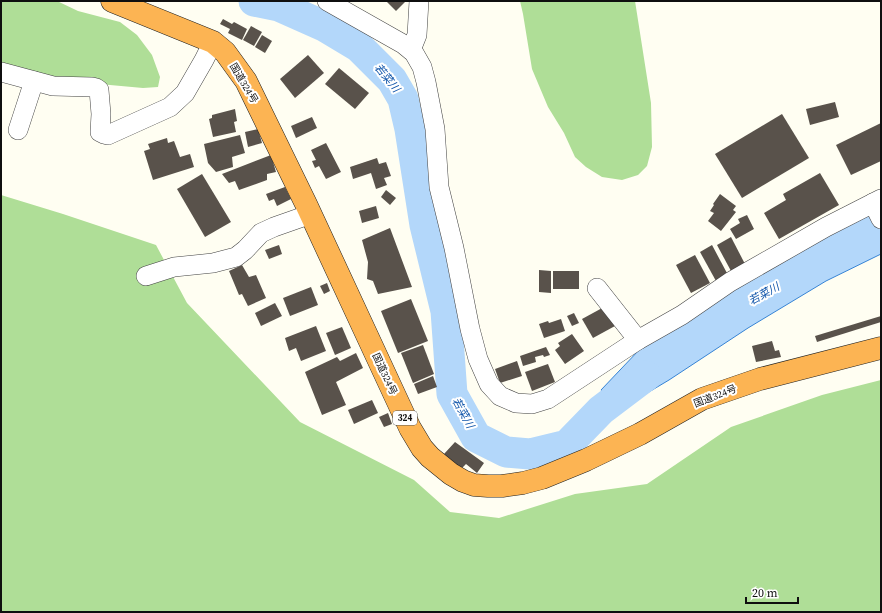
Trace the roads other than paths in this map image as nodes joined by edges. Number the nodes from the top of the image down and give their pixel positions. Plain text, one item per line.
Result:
1 (112, 1) edge
2 (327, 1) edge
3 (419, 1) edge
4 (349, 6) edge
5 (213, 42) junction
6 (411, 50) junction
7 (1, 72) edge
8 (34, 81) junction
9 (18, 130) dead end
10 (878, 207) edge
11 (311, 214) junction
12 (146, 276) dead end
13 (597, 288) dead end
14 (638, 340) junction
15 (881, 348) edge

1 - 5 highway, 国道324号 / 324
2 - 4 street
3 - 6 street
4 - 6 street
5 - 8 street
5 - 11 highway, 国道324号 / 324
6 - 14 street
7 - 8 street
8 - 9 street
10 - 14 street
11 - 12 street
11 - 15 highway, 国道324号 / 324
13 - 14 street

